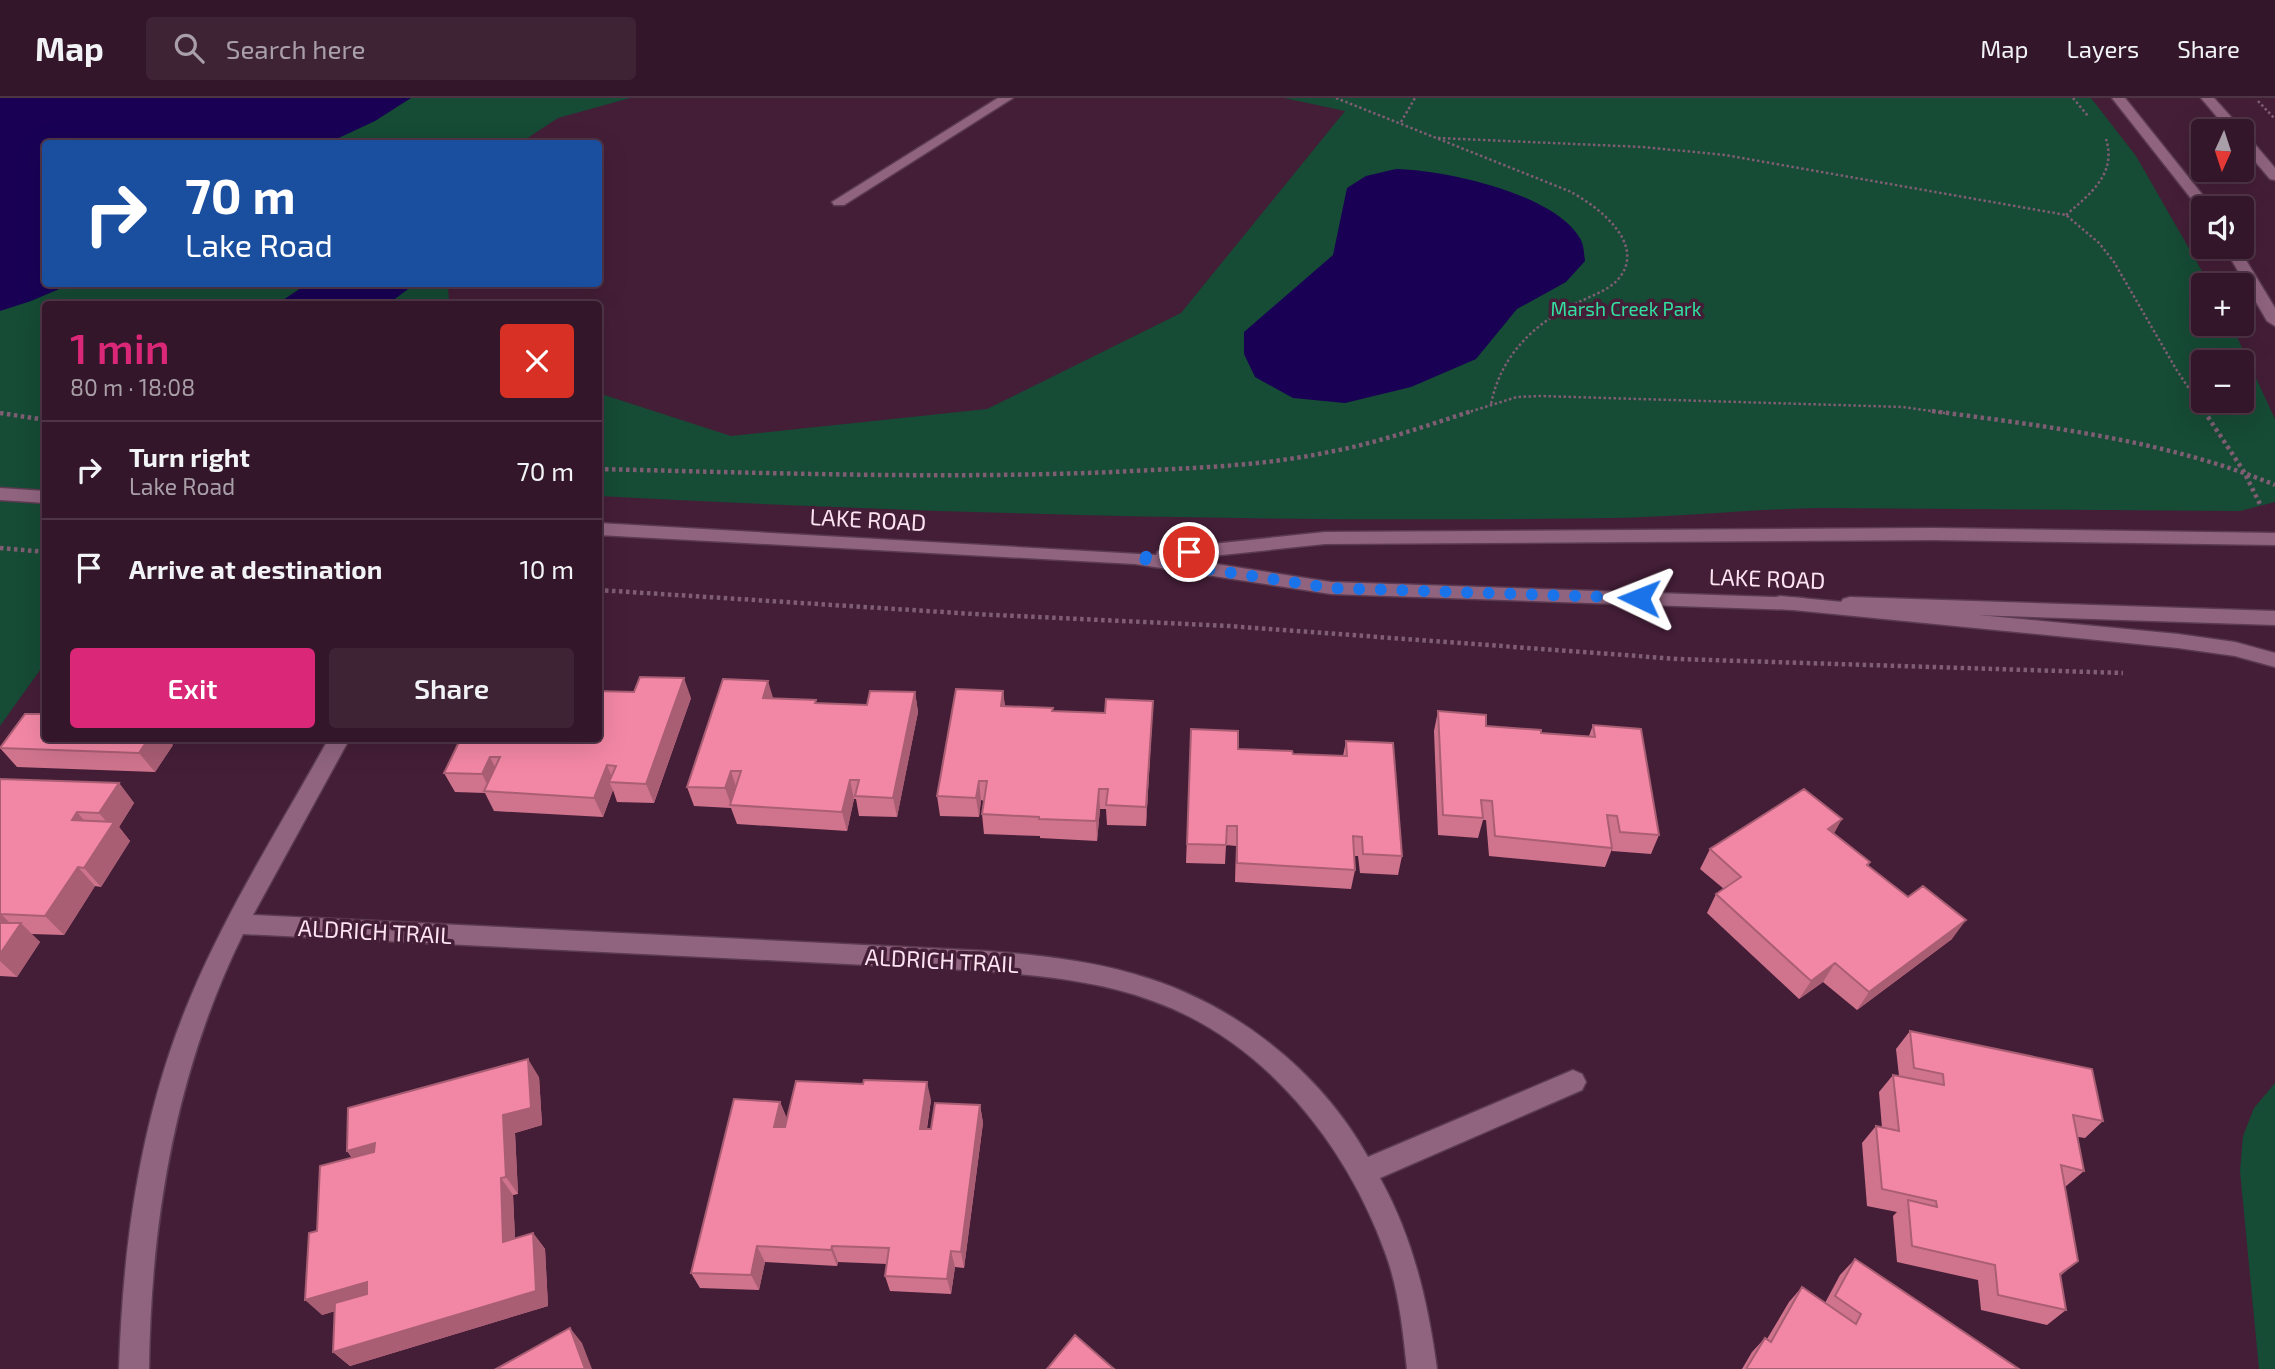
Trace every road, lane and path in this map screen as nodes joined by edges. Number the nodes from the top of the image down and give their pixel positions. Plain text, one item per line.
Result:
1 (1007, 98) edge
2 (1336, 98) edge
3 (1415, 98) edge
4 (2073, 98) edge
5 (2118, 98) edge
6 (2207, 98) edge
7 (2255, 98) edge
8 (2225, 119) edge
9 (2275, 119) edge
10 (1401, 122) junction
11 (2095, 124) dead end
12 (2102, 132) dead end
13 (1438, 138) junction
14 (2254, 152) edge
15 (2275, 176) edge
16 (2196, 196) edge
17 (839, 202) dead end
18 (2066, 215) junction
19 (2238, 259) edge
20 (2275, 321) edge
21 (1491, 404) junction
22 (0, 413) edge
23 (42, 419) edge
24 (602, 469) edge
25 (2243, 470) junction
26 (2275, 485) edge
27 (0, 494) edge
28 (42, 497) edge
29 (2260, 505) dead end
30 (602, 529) edge
31 (2275, 540) edge
32 (0, 548) edge
33 (42, 552) edge
34 (1135, 558) junction
35 (602, 590) edge
36 (1780, 603) junction
37 (2275, 618) edge
38 (2275, 660) edge
39 (2130, 674) dead end
40 (339, 742) edge
41 (237, 924) junction
42 (1573, 1082) dead end
43 (1364, 1172) junction
44 (134, 1369) edge
45 (1422, 1369) edge

1 - 17 street
2 - 10 path
3 - 10 path
4 - 11 path
5 - 16 street
6 - 8 street
7 - 9 path
10 - 13 path
12 - 18 path
13 - 18 path
13 - 21 path
14 - 15 street
18 - 25 path
19 - 20 street
21 - 24 path
21 - 25 path
22 - 23 path
25 - 26 path
25 - 29 path
27 - 28 street
30 - 34 street, LAKE ROAD
31 - 34 street, LAKE ROAD
32 - 33 path
34 - 36 street, LAKE ROAD
35 - 39 path
36 - 37 street, LAKE ROAD
36 - 38 street
40 - 41 street
41 - 43 street, ALDRICH TRAIL
41 - 44 street
42 - 43 street
43 - 45 street, ALDRICH TRAIL

